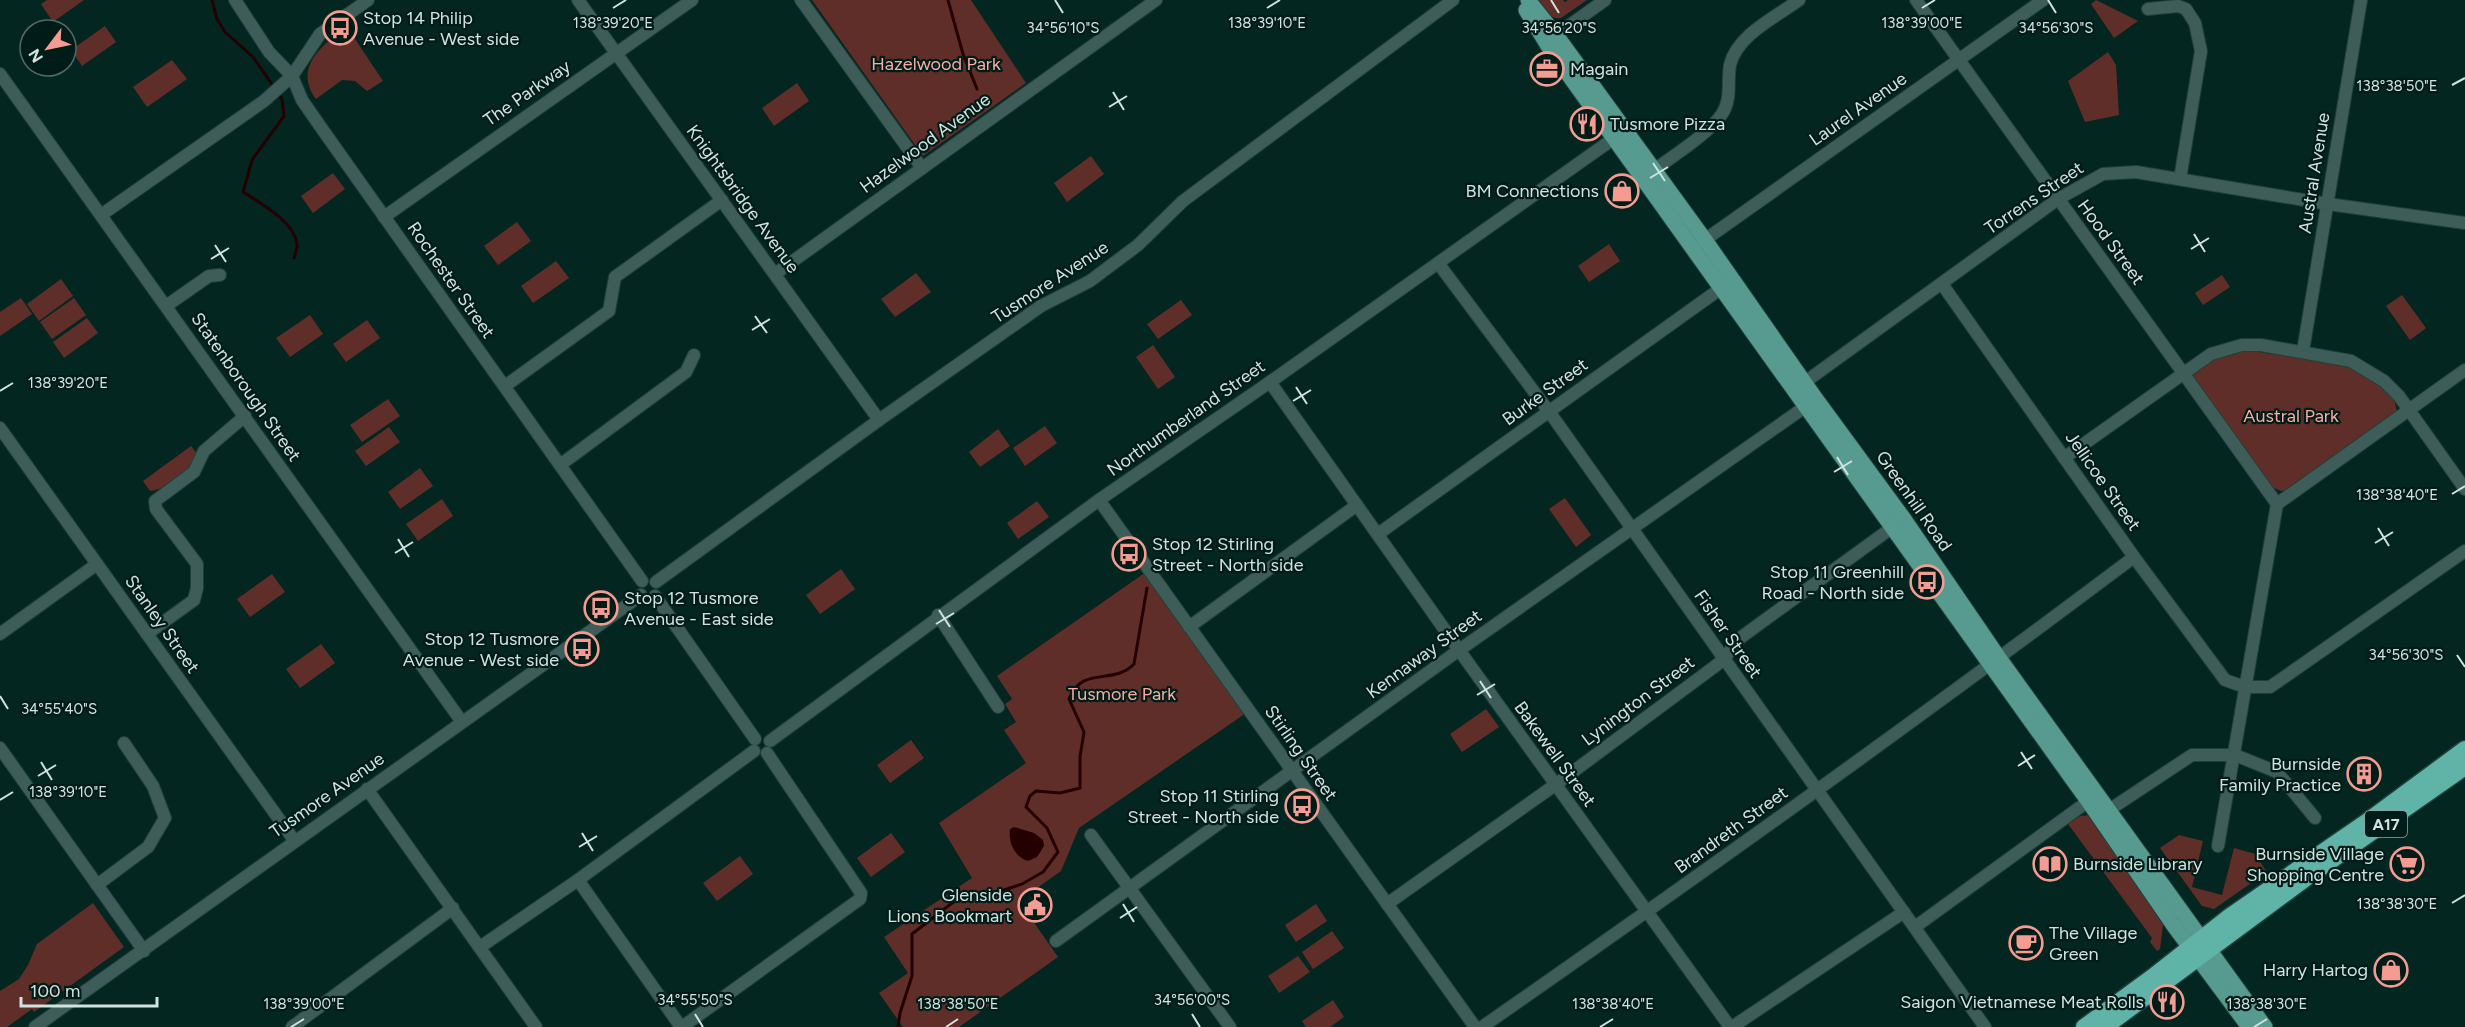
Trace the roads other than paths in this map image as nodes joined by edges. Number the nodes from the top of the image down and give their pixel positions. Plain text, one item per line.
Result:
1 (235, 0) edge
2 (368, 0) edge
3 (578, 0) edge
4 (692, 0) edge
5 (801, 0) edge
6 (1156, 0) edge
7 (1453, 0) edge
8 (1520, 0) edge
9 (1528, 0) edge
10 (1605, 0) edge
11 (1799, 0) edge
12 (1916, 0) edge
13 (2043, 0) edge
14 (2361, 0) edge
15 (2148, 9) dead end
16 (1551, 39) junction
17 (616, 53) junction
18 (1959, 60) junction
19 (0, 74) edge
20 (292, 76) junction
21 (1620, 134) junction
22 (922, 168) junction
23 (1649, 173) junction
24 (2180, 179) junction
25 (2058, 199) junction
26 (722, 200) junction
27 (2328, 204) junction
28 (100, 215) junction
29 (384, 217) junction
30 (2465, 223) edge
31 (1700, 244) junction
32 (1438, 263) junction
33 (220, 274) dead end
34 (775, 274) junction
35 (1727, 284) junction
36 (1942, 284) junction
37 (166, 306) junction
38 (2303, 351) junction
39 (694, 355) dead end
40 (2465, 370) edge
41 (2183, 373) junction
42 (1270, 382) junction
43 (1805, 382) junction
44 (505, 386) junction
45 (1810, 403) junction
46 (2409, 410) junction
47 (1549, 411) junction
48 (245, 416) junction
49 (879, 420) junction
50 (0, 428) edge
51 (2064, 458) junction
52 (561, 465) junction
53 (2465, 489) edge
54 (1099, 500) junction
55 (2277, 504) junction
56 (1357, 505) junction
57 (1898, 523) junction
58 (1632, 528) junction
59 (1378, 534) junction
60 (2465, 551) edge
61 (2134, 557) junction
62 (97, 564) junction
63 (642, 581) junction
64 (656, 582) junction
65 (641, 595) junction
66 (655, 596) junction
67 (938, 615) junction
68 (1189, 627) junction
69 (0, 634) edge
70 (147, 634) junction
71 (1459, 650) junction
72 (1724, 660) junction
73 (1994, 662) junction
74 (2245, 687) junction
75 (998, 707) dead end
76 (462, 722) junction
77 (124, 743) dead end
78 (0, 748) edge
79 (759, 748) junction
80 (2465, 749) edge
81 (2235, 755) junction
82 (2465, 767) edge
83 (1293, 772) junction
84 (1555, 785) junction
85 (367, 789) junction
86 (1817, 789) junction
87 (2093, 798) junction
88 (2109, 810) junction
89 (2315, 818) dead end
90 (1091, 835) dead end
91 (294, 840) junction
92 (2218, 846) dead end
93 (578, 880) junction
94 (97, 885) junction
95 (1131, 889) junction
96 (1387, 904) junction
97 (453, 908) junction
98 (1904, 912) junction
99 (1646, 913) junction
100 (1916, 927) junction
101 (1056, 941) dead end
102 (480, 947) junction
103 (2200, 948) junction
104 (144, 951) junction
105 (696, 1023) edge
106 (35, 1027) edge
107 (292, 1027) edge
108 (536, 1027) edge
109 (681, 1027) edge
110 (1230, 1027) edge
111 (1475, 1027) edge
112 (1482, 1027) edge
113 (1731, 1027) edge
114 (1985, 1027) edge
115 (2084, 1027) edge
116 (2105, 1027) edge
117 (2249, 1027) edge
118 (2265, 1027) edge

1 - 20 street, Rochester Street
2 - 20 street
3 - 17 street, Knightsbridge Avenue
4 - 17 street, The Parkway
5 - 22 street
6 - 22 street, Hazelwood Avenue
7 - 49 street, Tusmore Avenue
8 - 16 main road, Greenhill Road
9 - 16 main road, Greenhill Road
10 - 16 street
11 - 23 street
12 - 18 street, Hood Street
13 - 18 street, Laurel Avenue
14 - 27 street, Austral Avenue
15 - 24 street
16 - 21 main road, Greenhill Road
17 - 26 street, Knightsbridge Avenue
17 - 29 street, The Parkway
18 - 25 street, Hood Street
18 - 31 street, Laurel Avenue
19 - 28 street, Statenborough Street
20 - 28 street
20 - 29 street, Rochester Street
21 - 23 main road, Greenhill Road
21 - 32 street, Northumberland Street
22 - 34 street, Hazelwood Avenue
23 - 31 main road, Greenhill Road
24 - 25 street, Torrens Street
24 - 27 street, Torrens Street
25 - 36 street, Torrens Street
25 - 41 street, Hood Street
26 - 34 street, Knightsbridge Avenue
26 - 44 street
27 - 30 street, Torrens Street
27 - 38 street, Austral Avenue
28 - 37 street, Statenborough Street
29 - 44 street, Rochester Street
31 - 35 main road, Greenhill Road
32 - 42 street, Northumberland Street
32 - 47 street, Fisher Street
33 - 37 street
34 - 49 street, Knightsbridge Avenue
35 - 43 main road, Greenhill Road
35 - 45 main road, Greenhill Road
35 - 47 street, Burke Street
36 - 43 street, Torrens Street
36 - 51 street, Jellicoe Street
37 - 48 street, Statenborough Street
38 - 41 street
38 - 46 street
39 - 52 street
40 - 46 street
41 - 51 street
41 - 55 street, Hood Street
42 - 54 street, Northumberland Street
42 - 56 street, Bakewell Street
43 - 45 main road, Greenhill Road
44 - 52 street, Rochester Street
45 - 57 main road, Greenhill Road
45 - 58 street, Kennaway Street
46 - 53 street
46 - 55 street
47 - 58 street, Fisher Street
47 - 59 street, Burke Street
48 - 70 street
48 - 76 street, Statenborough Street
49 - 64 street, Tusmore Avenue
50 - 62 street, Stanley Street
51 - 61 street, Jellicoe Street
52 - 63 street, Rochester Street
54 - 67 street, Northumberland Street
54 - 68 street, Stirling Street
55 - 74 street
56 - 59 street, Bakewell Street
56 - 68 street
57 - 72 street, Lynington Street
57 - 73 main road, Greenhill Road
58 - 71 street, Kennaway Street
58 - 72 street, Fisher Street
59 - 71 street, Bakewell Street
60 - 74 street
61 - 73 street, Brandreth Street
61 - 74 street, Jellicoe Street
62 - 69 street
62 - 70 street, Stanley Street
63 - 64 street
63 - 65 street
64 - 66 street
65 - 66 street
65 - 76 street, Tusmore Avenue
66 - 79 street
67 - 75 street
67 - 79 street, Northumberland Street
68 - 83 street, Stirling Street
70 - 91 street, Stanley Street
71 - 83 street, Kennaway Street
71 - 84 street, Bakewell Street
72 - 84 street, Lynington Street
72 - 86 street, Fisher Street
73 - 86 street, Brandreth Street
73 - 87 main road, Greenhill Road
74 - 81 street
76 - 85 street, Tusmore Avenue
77 - 94 street
78 - 94 street
79 - 93 street
79 - 105 street
80 - 103 highway, A17
81 - 88 street
81 - 89 street
81 - 92 street
82 - 103 highway, A17
83 - 95 street, Kennaway Street
83 - 96 street, Stirling Street
84 - 96 street, Lynington Street
84 - 99 street, Bakewell Street
85 - 91 street, Tusmore Avenue
85 - 97 street
86 - 98 street, Fisher Street
86 - 99 street, Brandreth Street
87 - 88 main road, Greenhill Road
87 - 100 street
87 - 103 main road, Greenhill Road
88 - 103 main road, Greenhill Road
90 - 95 street
91 - 104 street, Tusmore Avenue
93 - 102 street
93 - 109 street
94 - 104 street
95 - 101 street, Kennaway Street
95 - 110 street
96 - 111 street, Stirling Street
97 - 102 street
97 - 107 street
98 - 100 street, Fisher Street
98 - 113 street
99 - 112 street, Brandreth Street
99 - 113 street, Bakewell Street
100 - 114 street, Fisher Street
102 - 108 street
103 - 115 highway, A17
103 - 116 highway, A17
103 - 117 main road, Greenhill Road
103 - 118 main road, Greenhill Road
104 - 106 street, Tusmore Avenue
105 - 109 street

